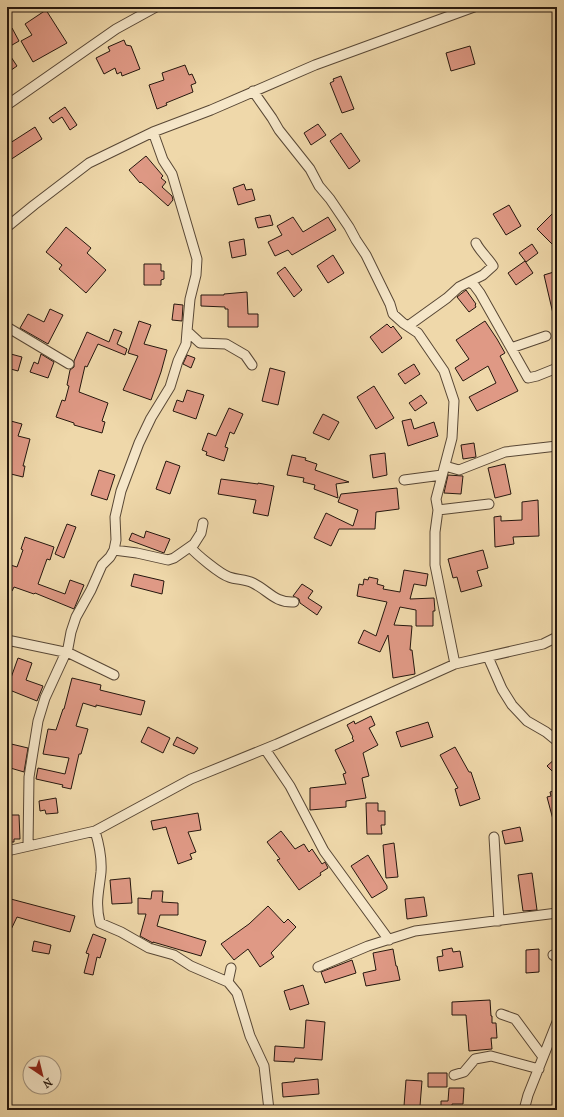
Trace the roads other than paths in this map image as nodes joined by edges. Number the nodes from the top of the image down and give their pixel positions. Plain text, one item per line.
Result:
1 (156, 7) edge
2 (474, 7) edge
3 (253, 92) junction
4 (7, 105) edge
5 (153, 132) junction
6 (7, 227) edge
7 (476, 243) dead end
8 (469, 282) junction
9 (408, 326) junction
10 (7, 327) edge
11 (187, 331) junction
12 (546, 336) dead end
13 (510, 348) junction
14 (69, 364) dead end
15 (252, 364) dead end
16 (557, 368) edge
17 (557, 446) edge
18 (444, 466) junction
19 (442, 475) junction
20 (404, 480) dead end
21 (489, 504) dead end
22 (438, 510) junction
23 (203, 523) dead end
24 (190, 547) junction
25 (114, 550) junction
26 (294, 602) dead end
27 (557, 637) edge
28 (7, 640) edge
29 (65, 654) junction
30 (488, 657) junction
31 (455, 664) junction
32 (114, 675) dead end
33 (557, 740) edge
34 (265, 749) junction
35 (95, 831) junction
36 (494, 837) dead end
37 (28, 846) junction
38 (7, 851) edge
39 (557, 913) edge
40 (499, 920) junction
41 (389, 940) junction
42 (318, 967) dead end
43 (231, 968) dead end
44 (228, 982) junction
45 (501, 1014) dead end
46 (557, 1022) edge
47 (543, 1057) junction
48 (539, 1069) junction
49 (454, 1075) dead end
50 (269, 1110) edge
51 (524, 1110) edge

1 - 4 street
2 - 3 street
3 - 5 street
3 - 9 street
5 - 6 street
5 - 11 street
7 - 8 street
8 - 9 street
8 - 13 street
9 - 18 street
10 - 14 street
11 - 15 street
11 - 25 street
12 - 13 street
13 - 16 street
17 - 18 street
18 - 19 street
19 - 20 street
19 - 22 street
21 - 22 street
22 - 31 street
23 - 24 street
24 - 25 street
24 - 26 street
25 - 29 street
27 - 30 street
28 - 29 street
29 - 32 street
29 - 37 street
30 - 31 street
30 - 33 street
31 - 34 street
34 - 35 street
34 - 41 street
35 - 37 street
35 - 44 street
36 - 40 street
37 - 38 street
39 - 40 street
40 - 41 street
41 - 42 street
43 - 44 street
44 - 50 street
45 - 47 street
46 - 47 street
47 - 48 street
48 - 49 street
48 - 51 street

